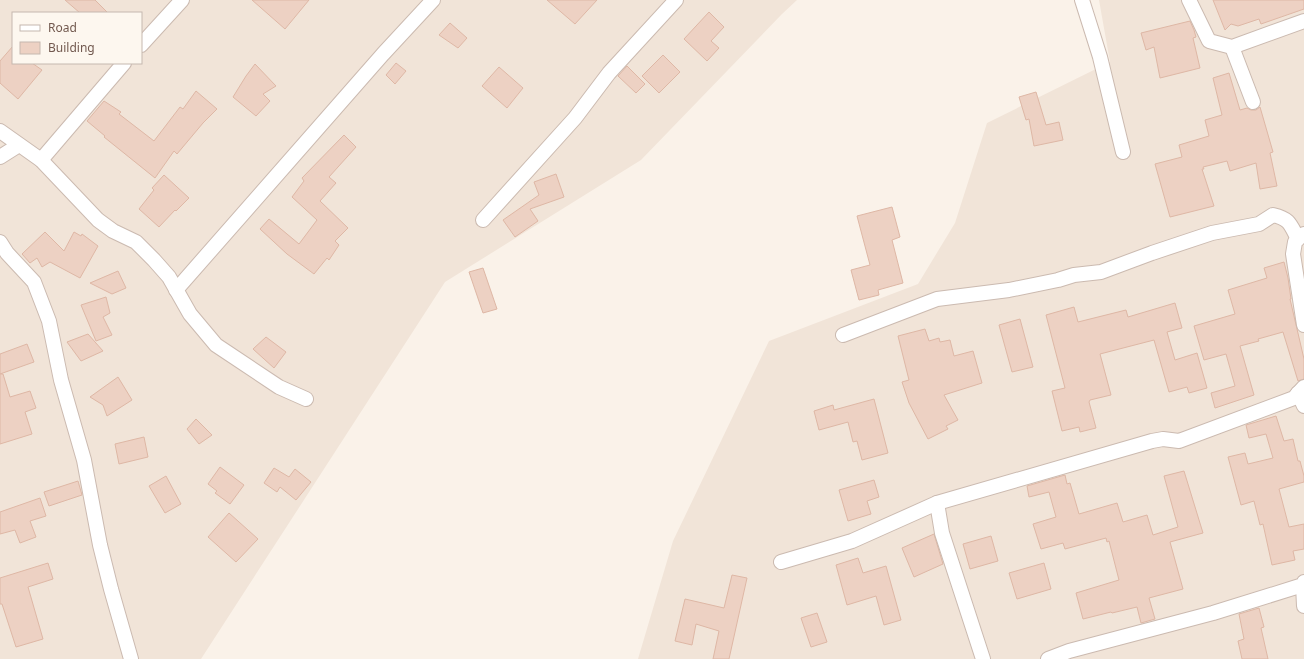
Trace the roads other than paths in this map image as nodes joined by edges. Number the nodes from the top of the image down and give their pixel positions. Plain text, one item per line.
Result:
1 (182, 0) edge
2 (433, 0) edge
3 (676, 0) edge
4 (1082, 0) edge
5 (1189, 0) edge
6 (1304, 21) edge
7 (142, 44) edge
8 (1232, 47) junction
9 (123, 64) edge
10 (1253, 102) dead end
11 (0, 131) edge
12 (19, 144) junction
13 (1124, 152) dead end
14 (0, 157) edge
15 (41, 160) junction
16 (483, 220) dead end
17 (1301, 236) edge
18 (0, 242) edge
19 (176, 290) junction
20 (1304, 325) edge
21 (843, 335) dead end
22 (1301, 390) edge
23 (306, 399) dead end
24 (1304, 406) edge
25 (937, 503) junction
26 (781, 562) dead end
27 (1303, 584) edge
28 (1304, 606) edge
29 (132, 659) edge
30 (983, 659) edge
31 (1048, 659) edge

1 - 7 street
2 - 19 street
3 - 16 street
4 - 13 street
5 - 8 street
6 - 8 street
8 - 10 street
9 - 15 street
11 - 12 street
12 - 14 street
12 - 15 street
15 - 19 street
17 - 20 street
17 - 21 street
18 - 29 street
19 - 23 street
22 - 24 street
22 - 25 street
25 - 26 street
25 - 30 street
27 - 28 street
27 - 31 street

